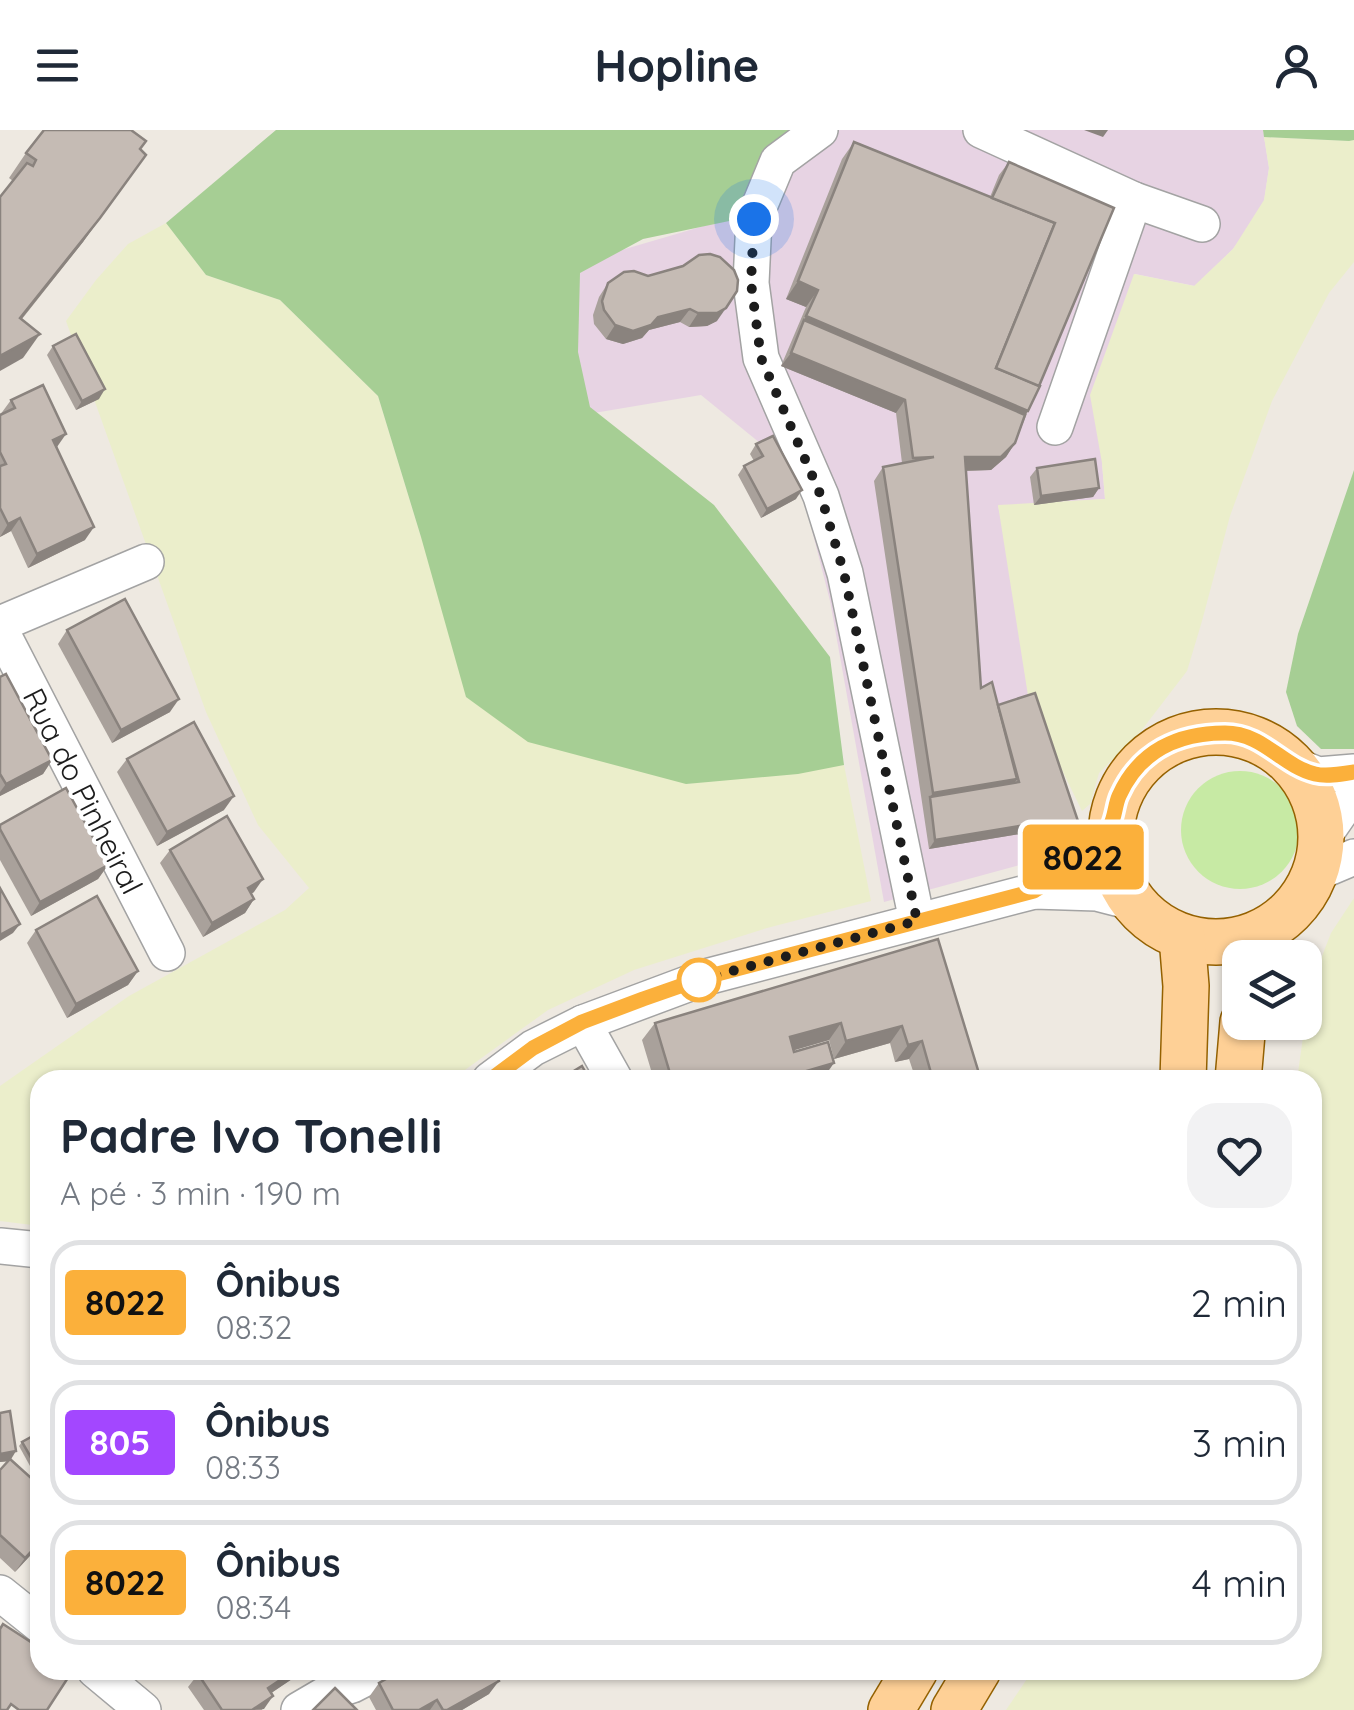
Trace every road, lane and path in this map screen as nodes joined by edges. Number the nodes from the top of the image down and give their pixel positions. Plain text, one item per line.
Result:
1 (820, 130) edge
2 (981, 130) edge
3 (1134, 200) junction
4 (1202, 224) dead end
5 (1055, 427) dead end
6 (146, 562) dead end
7 (0, 626) edge
8 (1294, 765) junction
9 (1354, 772) edge
10 (1354, 798) edge
11 (1111, 824) junction
12 (1330, 856) edge
13 (1034, 891) junction
14 (1132, 902) junction
15 (917, 921) junction
16 (1182, 937) junction
17 (1257, 940) edge
18 (1222, 944) edge
19 (167, 953) dead end
20 (582, 1022) junction
21 (1242, 1040) edge
22 (503, 1070) edge
23 (609, 1070) edge
24 (1183, 1070) edge
25 (1239, 1070) edge
26 (0, 1246) edge
27 (30, 1249) edge
28 (0, 1593) edge
29 (30, 1617) edge
30 (118, 1680) edge
31 (362, 1680) edge
32 (909, 1680) edge
33 (972, 1680) edge
34 (143, 1710) edge
35 (299, 1710) edge
36 (891, 1710) edge
37 (954, 1710) edge

1 - 15 street
2 - 3 street
3 - 4 street
3 - 5 street
6 - 7 street
7 - 19 street, Rua do Pinheiral
8 - 9 street
8 - 11 main road
8 - 12 main road
10 - 12 street
11 - 13 street
11 - 14 main road
12 - 17 main road
13 - 14 street
13 - 15 street
14 - 16 main road
15 - 20 street
16 - 18 main road
16 - 24 main road
20 - 22 street
20 - 23 street
21 - 25 main road
26 - 27 street
28 - 29 street
30 - 34 street
31 - 35 street
32 - 36 main road
33 - 37 main road

